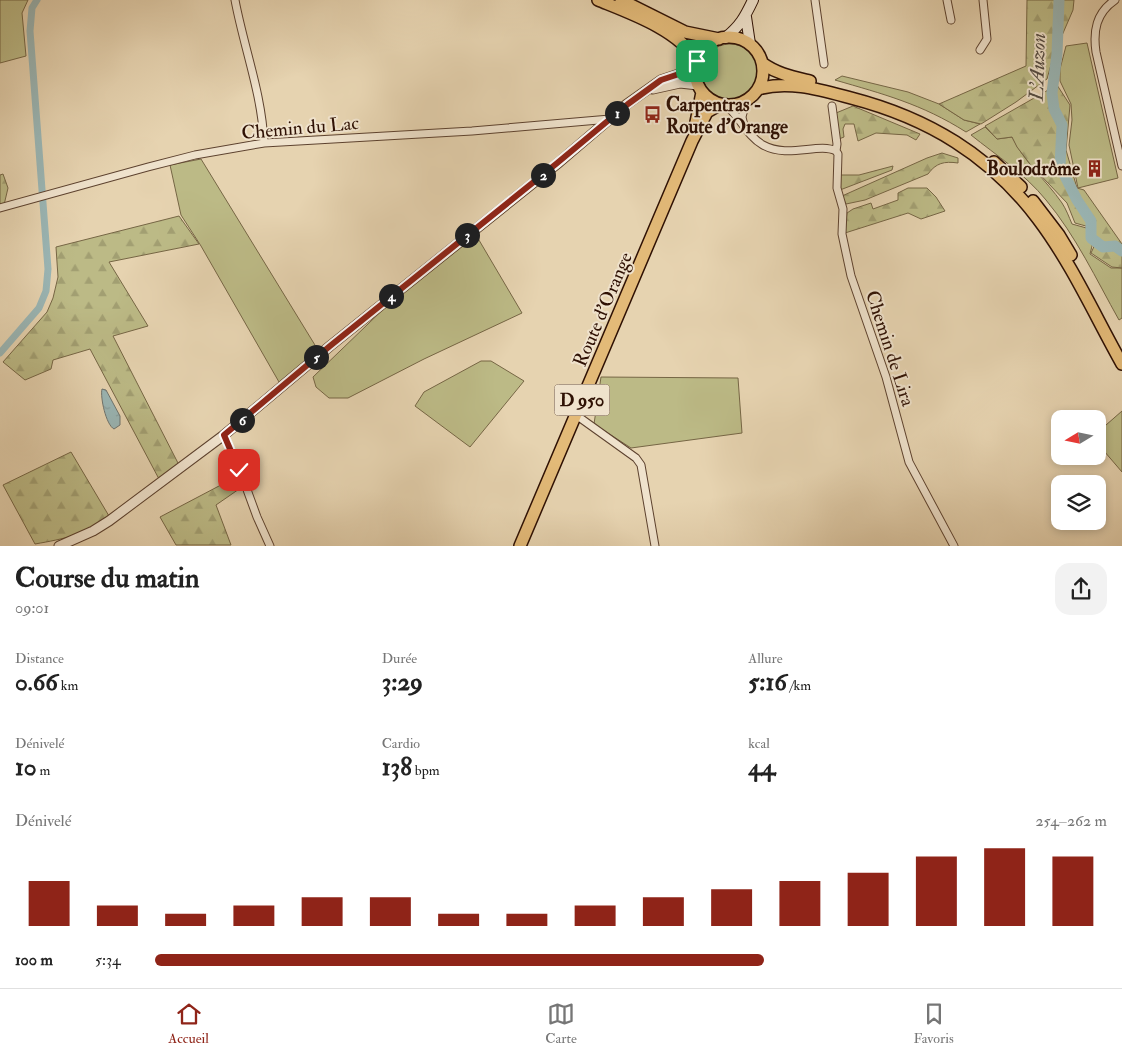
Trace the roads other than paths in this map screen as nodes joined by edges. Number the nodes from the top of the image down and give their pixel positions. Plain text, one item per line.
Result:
1 (235, 0) edge
2 (598, 0) edge
3 (621, 0) edge
4 (753, 0) edge
5 (815, 0) edge
6 (947, 0) edge
7 (983, 0) edge
8 (1115, 0) edge
9 (746, 17) junction
10 (951, 20) dead end
11 (718, 38) junction
12 (750, 44) junction
13 (980, 50) dead end
14 (696, 63) junction
15 (762, 64) junction
16 (824, 64) dead end
17 (700, 88) junction
18 (648, 90) junction
19 (758, 90) junction
20 (746, 101) junction
21 (723, 105) junction
22 (832, 106) dead end
23 (610, 119) junction
24 (744, 126) junction
25 (692, 141) junction
26 (264, 143) junction
27 (836, 151) junction
28 (1122, 166) edge
29 (0, 208) edge
30 (1122, 349) edge
31 (1122, 364) edge
32 (576, 415) junction
33 (224, 435) junction
34 (59, 546) edge
35 (270, 546) edge
36 (520, 546) edge
37 (655, 546) edge
38 (954, 546) edge

1 - 26 street
2 - 14 main road
3 - 11 main road
4 - 9 main road
5 - 16 street
6 - 10 street
7 - 13 street
8 - 28 street
9 - 11 main road
9 - 12 main road
11 - 12 main road
11 - 14 main road
12 - 15 main road
14 - 17 main road, D 950
14 - 18 street
15 - 19 main road
15 - 30 main road
17 - 18 street
17 - 21 main road
17 - 25 main road, Route d'Orange / D 950
18 - 23 street
19 - 20 main road
19 - 31 main road
20 - 21 main road, D 950
20 - 24 street
21 - 24 street
21 - 25 main road, Route d'Orange / D 950
22 - 27 street, Chemin de Lira
23 - 26 street, Chemin du Lac
23 - 33 street
24 - 27 street
25 - 32 main road, Route d'Orange / D 950
26 - 29 street, Chemin du Lac
27 - 38 street, Chemin de Lira
32 - 36 main road, Route d'Orange / D 950
32 - 37 street
33 - 34 street
33 - 35 street

